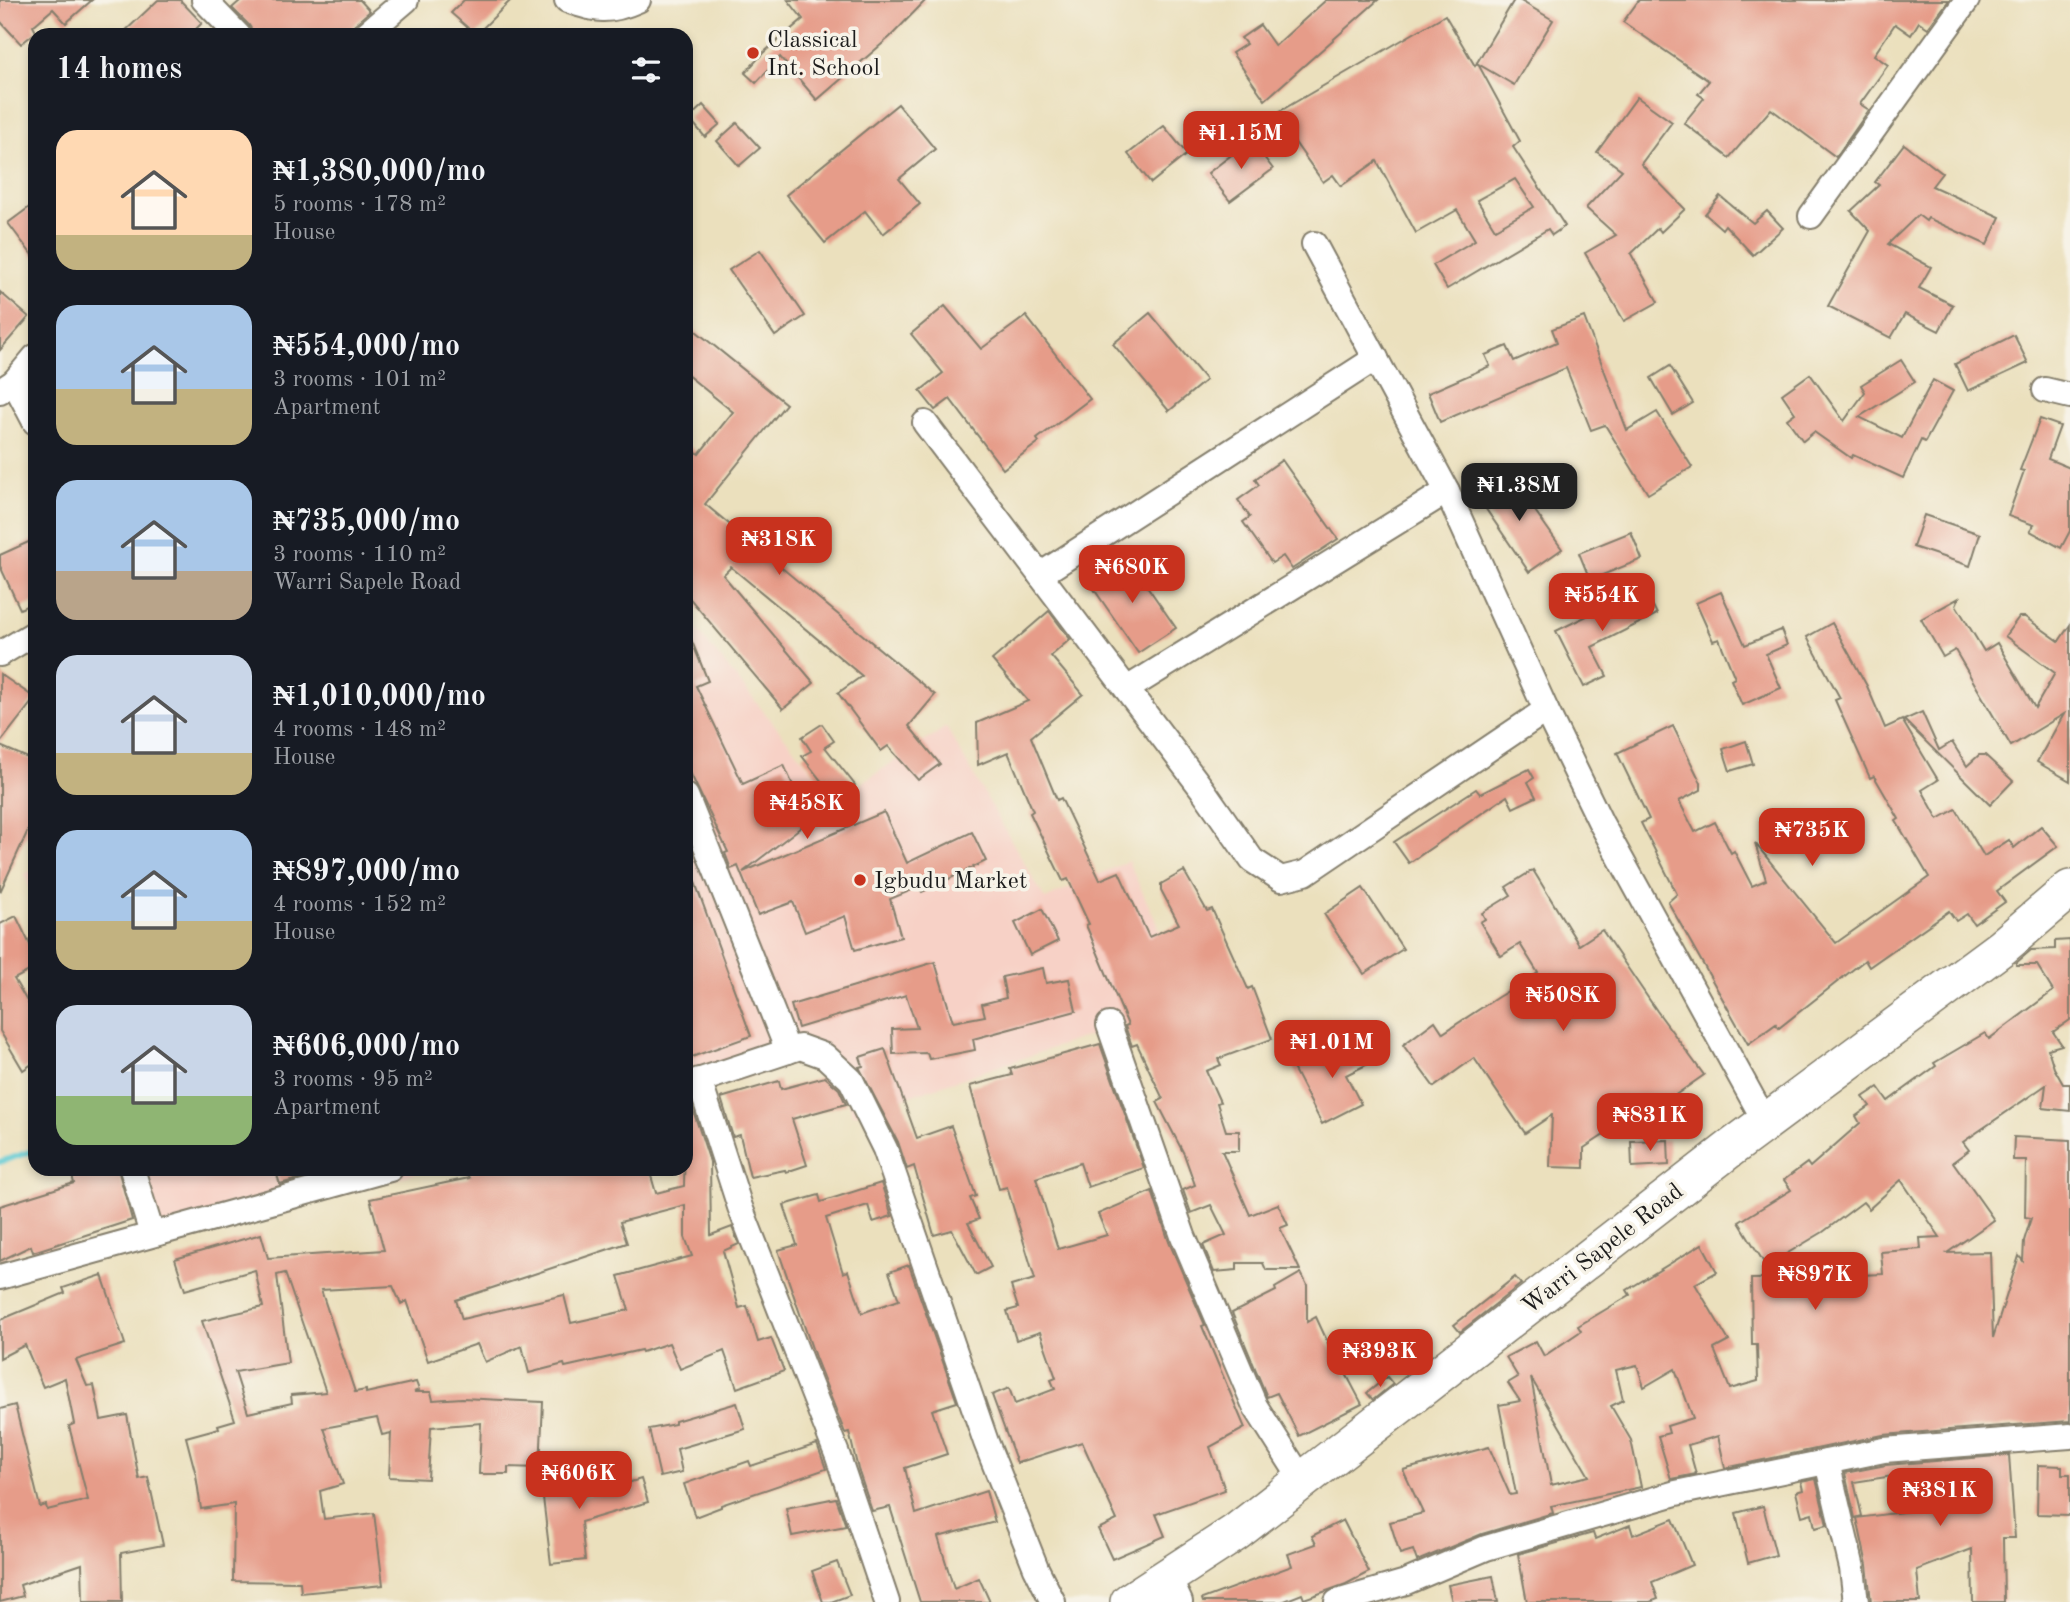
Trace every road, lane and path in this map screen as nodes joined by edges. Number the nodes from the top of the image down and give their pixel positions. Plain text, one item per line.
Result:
1 (204, 0) edge
2 (406, 0) edge
3 (568, 0) edge
4 (638, 0) edge
5 (1967, 0) edge
6 (231, 28) edge
7 (373, 28) edge
8 (1811, 216) dead end
9 (1314, 244) dead end
10 (1376, 359) junction
11 (28, 364) edge
12 (7, 387) edge
13 (2045, 390) dead end
14 (2070, 396) edge
15 (28, 413) edge
16 (925, 423) dead end
17 (1447, 491) junction
18 (1040, 575) junction
19 (28, 637) edge
20 (0, 654) edge
21 (1127, 689) junction
22 (1546, 710) junction
23 (693, 814) edge
24 (2070, 889) edge
25 (1109, 1025) dead end
26 (788, 1051) junction
27 (693, 1082) edge
28 (693, 1085) edge
29 (1766, 1122) junction
30 (134, 1176) edge
31 (364, 1176) edge
32 (152, 1234) junction
33 (0, 1277) edge
34 (2070, 1436) edge
35 (1827, 1462) junction
36 (1302, 1479) junction
37 (1174, 1590) edge
38 (887, 1602) edge
39 (1053, 1602) edge
40 (1129, 1602) edge
41 (1337, 1602) edge
42 (1856, 1602) edge

1 - 6 street
2 - 7 street
3 - 4 street
5 - 8 street
9 - 10 street
10 - 17 street
10 - 18 street
11 - 12 street
12 - 15 street
13 - 14 street
16 - 18 street
17 - 21 street
17 - 22 street
18 - 21 street
19 - 20 street
21 - 22 street
22 - 29 street
23 - 26 street
24 - 29 highway, Warri Sapele Road
25 - 36 street
26 - 27 street
26 - 39 street
28 - 38 street
29 - 36 highway, Warri Sapele Road
30 - 32 street
31 - 32 street
32 - 33 street
34 - 35 street
35 - 41 street
35 - 42 street
36 - 37 highway, Warri Sapele Road
37 - 40 highway, Warri Sapele Road

